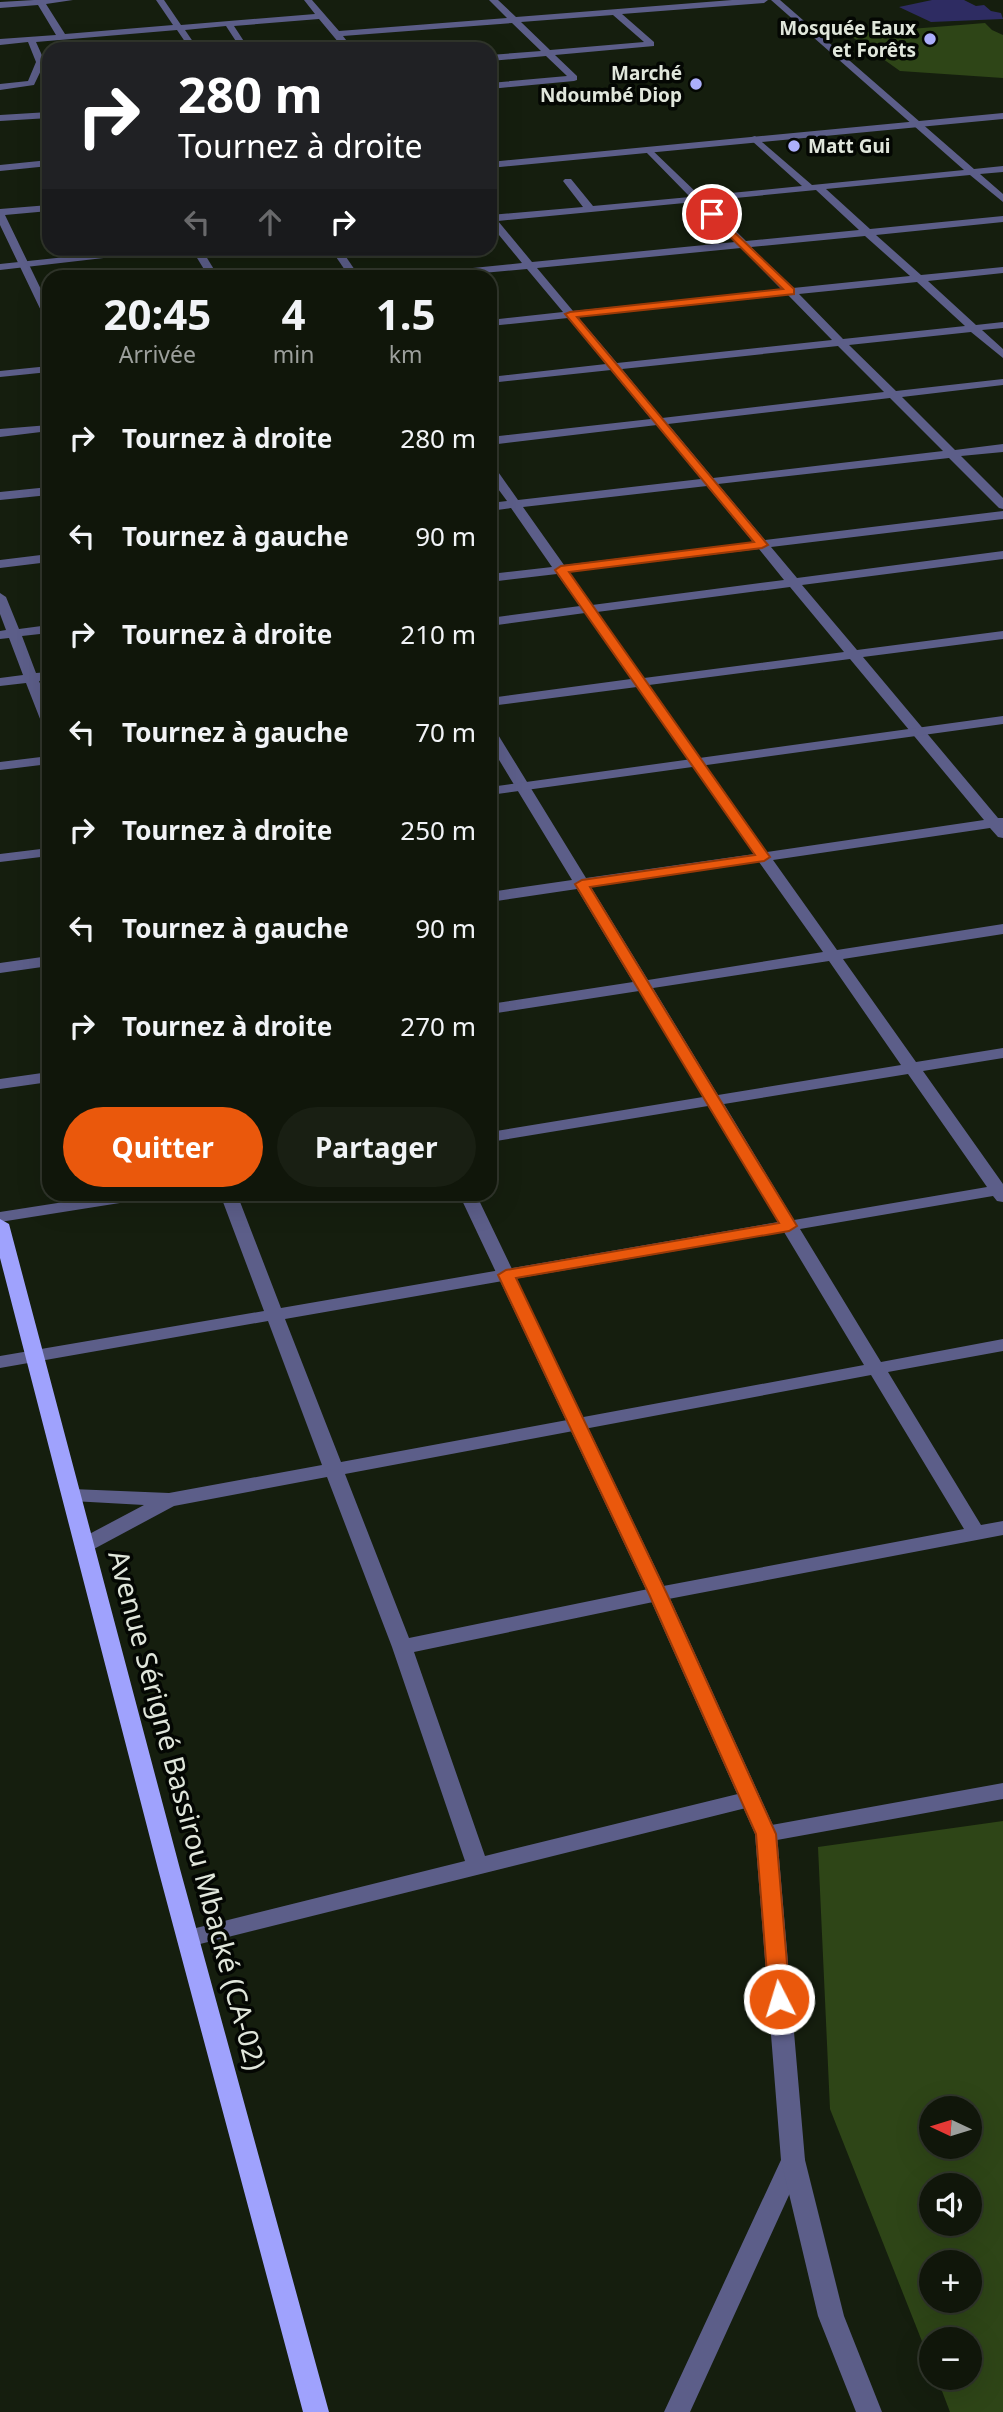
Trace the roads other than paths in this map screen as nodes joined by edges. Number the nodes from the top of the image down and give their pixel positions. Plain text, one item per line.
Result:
1 (69, 0) edge
2 (160, 0) edge
3 (308, 0) edge
4 (493, 0) edge
5 (606, 0) edge
6 (764, 0) edge
7 (775, 0) edge
8 (39, 1) edge
9 (722, 2) edge
10 (0, 5) edge
11 (618, 12) junction
12 (321, 16) junction
13 (514, 20) junction
14 (229, 24) junction
15 (179, 28) junction
16 (337, 34) junction
17 (62, 37) junction
18 (31, 40) junction
19 (0, 42) edge
20 (189, 42) edge
21 (241, 42) edge
22 (343, 42) edge
23 (548, 53) junction
24 (497, 57) edge
25 (497, 85) edge
26 (0, 87) edge
27 (42, 115) edge
28 (1003, 116) edge
29 (0, 118) edge
30 (917, 124) junction
31 (755, 139) junction
32 (649, 150) junction
33 (42, 164) edge
34 (497, 164) edge
35 (0, 168) edge
36 (899, 168) dead end
37 (1003, 169) edge
38 (972, 172) junction
39 (1003, 177) edge
40 (799, 178) junction
41 (568, 181) dead end
42 (814, 187) junction
43 (697, 198) junction
44 (1003, 199) edge
45 (582, 200) junction
46 (497, 208) edge
47 (42, 209) edge
48 (590, 209) junction
49 (0, 213) edge
50 (497, 218) edge
51 (1003, 219) edge
52 (497, 227) edge
53 (867, 232) junction
54 (743, 244) junction
55 (104, 256) edge
56 (24, 264) junction
57 (530, 266) junction
58 (0, 267) edge
59 (487, 270) edge
60 (1003, 270) edge
61 (919, 278) junction
62 (790, 292) junction
63 (42, 302) edge
64 (570, 314) junction
65 (497, 322) edge
66 (1003, 325) edge
67 (973, 328) junction
68 (841, 342) junction
69 (1003, 355) edge
70 (614, 367) junction
71 (42, 370) edge
72 (0, 374) edge
73 (497, 379) edge
74 (1003, 382) edge
75 (893, 395) junction
76 (659, 421) junction
77 (42, 429) edge
78 (0, 433) edge
79 (497, 440) edge
80 (1003, 448) edge
81 (952, 454) junction
82 (497, 479) edge
83 (710, 482) junction
84 (42, 492) edge
85 (0, 496) edge
86 (515, 505) junction
87 (1003, 505) edge
88 (497, 506) edge
89 (1003, 515) edge
90 (762, 545) junction
91 (1003, 555) edge
92 (42, 559) edge
93 (0, 564) edge
94 (561, 570) junction
95 (497, 577) edge
96 (795, 584) junction
97 (0, 597) edge
98 (589, 610) junction
99 (497, 621) edge
100 (42, 630) edge
101 (7, 634) edge
102 (1003, 635) edge
103 (853, 654) junction
104 (42, 677) edge
105 (31, 678) junction
106 (0, 682) edge
107 (640, 682) junction
108 (497, 701) edge
109 (42, 706) edge
110 (1003, 720) edge
111 (918, 732) junction
112 (497, 745) edge
113 (42, 761) edge
114 (696, 762) junction
115 (0, 766) edge
116 (522, 786) junction
117 (497, 790) edge
118 (1000, 827) edge
119 (42, 853) edge
120 (764, 857) junction
121 (0, 858) edge
122 (582, 884) junction
123 (497, 896) edge
124 (1003, 929) edge
125 (833, 956) junction
126 (42, 962) edge
127 (0, 968) edge
128 (643, 985) junction
129 (497, 1008) edge
130 (1003, 1053) edge
131 (912, 1068) junction
132 (42, 1078) edge
133 (0, 1084) edge
134 (713, 1100) junction
135 (497, 1136) edge
136 (1001, 1192) edge
137 (101, 1201) edge
138 (231, 1201) edge
139 (470, 1201) edge
140 (0, 1217) edge
141 (0, 1224) edge
142 (789, 1226) junction
143 (506, 1275) junction
144 (275, 1315) junction
145 (1003, 1345) edge
146 (35, 1356) junction
147 (0, 1362) edge
148 (876, 1368) junction
149 (577, 1424) junction
150 (334, 1469) junction
151 (72, 1495) junction
152 (169, 1500) junction
153 (1003, 1528) edge
154 (976, 1533) junction
155 (85, 1545) junction
156 (658, 1594) junction
157 (402, 1647) junction
158 (1003, 1791) edge
159 (750, 1799) junction
160 (766, 1834) junction
161 (478, 1867) junction
162 (188, 1938) junction
163 (793, 2160) junction
164 (316, 2412) edge
165 (677, 2412) edge
166 (869, 2412) edge

1 - 8 street
2 - 15 street
3 - 12 street
4 - 13 street
5 - 11 street
6 - 9 street
7 - 30 street
8 - 10 street
8 - 17 street
9 - 11 street
11 - 13 street
11 - 23 street
12 - 14 street
12 - 16 street
13 - 16 street
13 - 23 street
14 - 15 street
14 - 21 street
15 - 17 street
15 - 20 street
16 - 22 street
17 - 18 street
18 - 19 street
18 - 26 street
23 - 24 street
23 - 25 street
27 - 29 street
28 - 30 street
30 - 31 street
30 - 38 street
31 - 32 street
31 - 40 street
32 - 34 street
32 - 43 street
33 - 35 street
36 - 40 street
37 - 38 street
38 - 39 street
38 - 42 street
38 - 44 street
40 - 42 street
41 - 45 street
42 - 43 street
42 - 53 street
43 - 48 street
43 - 54 street
45 - 46 street
45 - 48 street
47 - 49 street
48 - 50 street
49 - 56 street
51 - 53 street
52 - 57 street
53 - 54 street
53 - 61 street
54 - 57 street
54 - 62 street
55 - 56 street
56 - 58 street
56 - 63 street
57 - 59 street
57 - 64 street
60 - 61 street
61 - 62 street
61 - 67 street
62 - 64 street
62 - 68 street
64 - 65 street
64 - 70 street
66 - 67 street
67 - 68 street
67 - 69 street
68 - 70 street
68 - 75 street
70 - 73 street
70 - 76 street
71 - 72 street
74 - 75 street
75 - 76 street
75 - 81 street
76 - 79 street
76 - 83 street
77 - 78 street
80 - 81 street
81 - 83 street
81 - 87 street
82 - 86 street
83 - 86 street
83 - 90 street
84 - 85 street
86 - 88 street
86 - 94 street
89 - 90 street
90 - 94 street
90 - 96 street
91 - 96 street
92 - 93 street
94 - 95 street
94 - 98 street
96 - 98 street
96 - 103 street
97 - 101 street
98 - 99 street
98 - 107 street
100 - 101 street
101 - 105 street
102 - 103 street
103 - 107 street
103 - 111 street
104 - 105 street
105 - 106 street
105 - 109 street
107 - 108 street
107 - 114 street
110 - 111 street
111 - 114 street
111 - 118 street
112 - 116 street
113 - 115 street
114 - 116 street
114 - 120 street
116 - 117 street
116 - 122 street
118 - 120 street
119 - 121 street
120 - 122 street
120 - 125 street
122 - 123 street
122 - 128 street
124 - 125 street
125 - 128 street
125 - 131 street
126 - 127 street
128 - 129 street
128 - 134 street
130 - 131 street
131 - 134 street
131 - 136 street
132 - 133 street
134 - 135 street
134 - 142 street
136 - 142 street
137 - 140 street
138 - 144 street
139 - 143 street
141 - 146 main road, Avenue Sérigné Bassirou Mbacké (CA-02)
142 - 143 street
142 - 148 street
143 - 144 street
143 - 149 street
144 - 146 street
144 - 150 street
145 - 148 street
146 - 147 street
146 - 151 main road, Avenue Sérigné Bassirou Mbacké (CA-02)
148 - 149 street
148 - 154 street
149 - 150 street
149 - 156 street
150 - 152 street
150 - 157 street
151 - 152 street
151 - 155 main road, Avenue Sérigné Bassirou Mbacké (CA-02)
152 - 155 street
153 - 154 street
154 - 156 street
155 - 162 main road, Avenue Sérigné Bassirou Mbacké (CA-02)
156 - 157 street
156 - 159 street
157 - 161 street
158 - 160 street
159 - 160 street
159 - 161 street
160 - 163 street
161 - 162 street
162 - 164 main road, Avenue Sérigné Bassirou Mbacké (CA-02)
163 - 165 street
163 - 166 street

